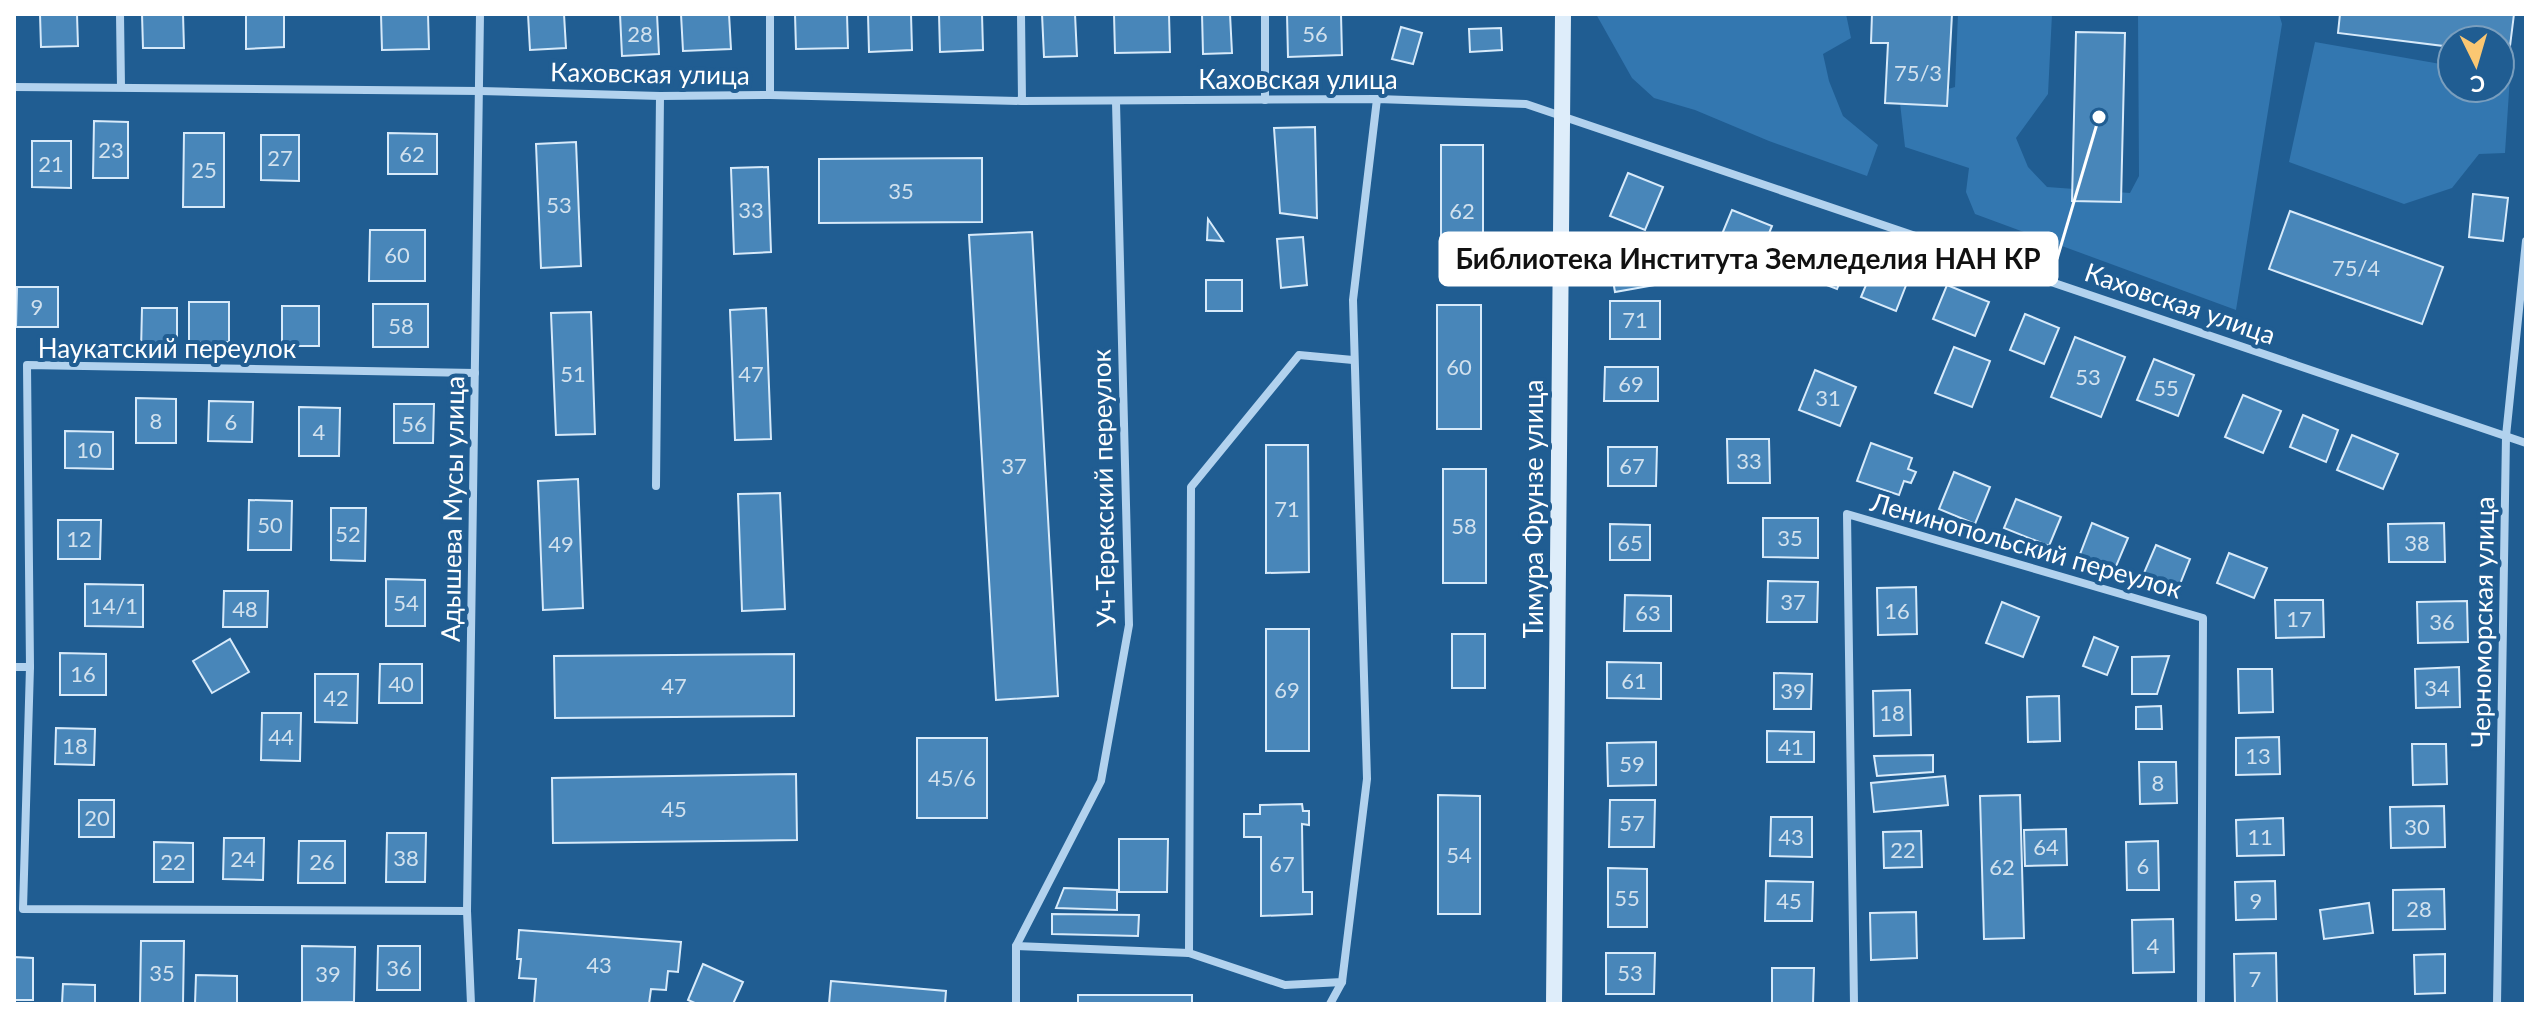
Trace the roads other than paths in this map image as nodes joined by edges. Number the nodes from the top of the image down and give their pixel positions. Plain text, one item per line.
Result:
1 (120, 14) edge
2 (480, 14) edge
3 (770, 14) edge
4 (1021, 14) edge
5 (1265, 14) edge
6 (1563, 14) edge
7 (14, 87) edge
8 (121, 87) junction
9 (480, 91) junction
10 (770, 95) junction
11 (660, 96) junction
12 (1377, 99) junction
13 (1265, 100) junction
14 (1022, 101) junction
15 (1116, 102) junction
16 (1560, 114) junction
17 (2526, 241) edge
18 (1353, 360) junction
19 (475, 373) junction
20 (2506, 436) junction
21 (2526, 443) edge
22 (656, 486) dead end
23 (14, 667) edge
24 (30, 667) junction
25 (467, 911) junction
26 (1016, 946) junction
27 (1189, 953) junction
28 (1342, 982) junction
29 (471, 1004) edge
30 (1016, 1004) edge
31 (1330, 1004) edge
32 (1554, 1004) edge
33 (1854, 1004) edge
34 (2201, 1004) edge
35 (2497, 1004) edge

1 - 8 street
2 - 9 street, Адышева Мусы улица
3 - 10 street
4 - 14 street
5 - 13 street
6 - 16 main road, Тимура Фрунзе улица
7 - 8 street, Каховская улица
8 - 9 street, Каховская улица
9 - 11 street, Каховская улица
9 - 19 street, Адышева Мусы улица
10 - 11 street, Каховская улица
10 - 14 street, Каховская улица
11 - 22 street
12 - 13 street, Каховская улица
12 - 16 street, Каховская улица
12 - 18 street
13 - 15 street, Каховская улица
14 - 15 street, Каховская улица
15 - 26 street, Уч-Терекский переулок
16 - 20 street, Каховская улица
16 - 32 main road, Тимура Фрунзе улица
17 - 20 street, Черноморская улица
18 - 27 street
18 - 28 street
19 - 24 street, Наукатский переулок
19 - 25 street, Адышева Мусы улица
20 - 21 street, Каховская улица
20 - 35 street, Черноморская улица
23 - 24 street
24 - 25 street, Наукатский переулок
25 - 29 street, Адышева Мусы улица
26 - 27 street
26 - 30 street, Уч-Терекский переулок
27 - 28 street
28 - 31 street
33 - 34 street, Ленинопольский переулок

